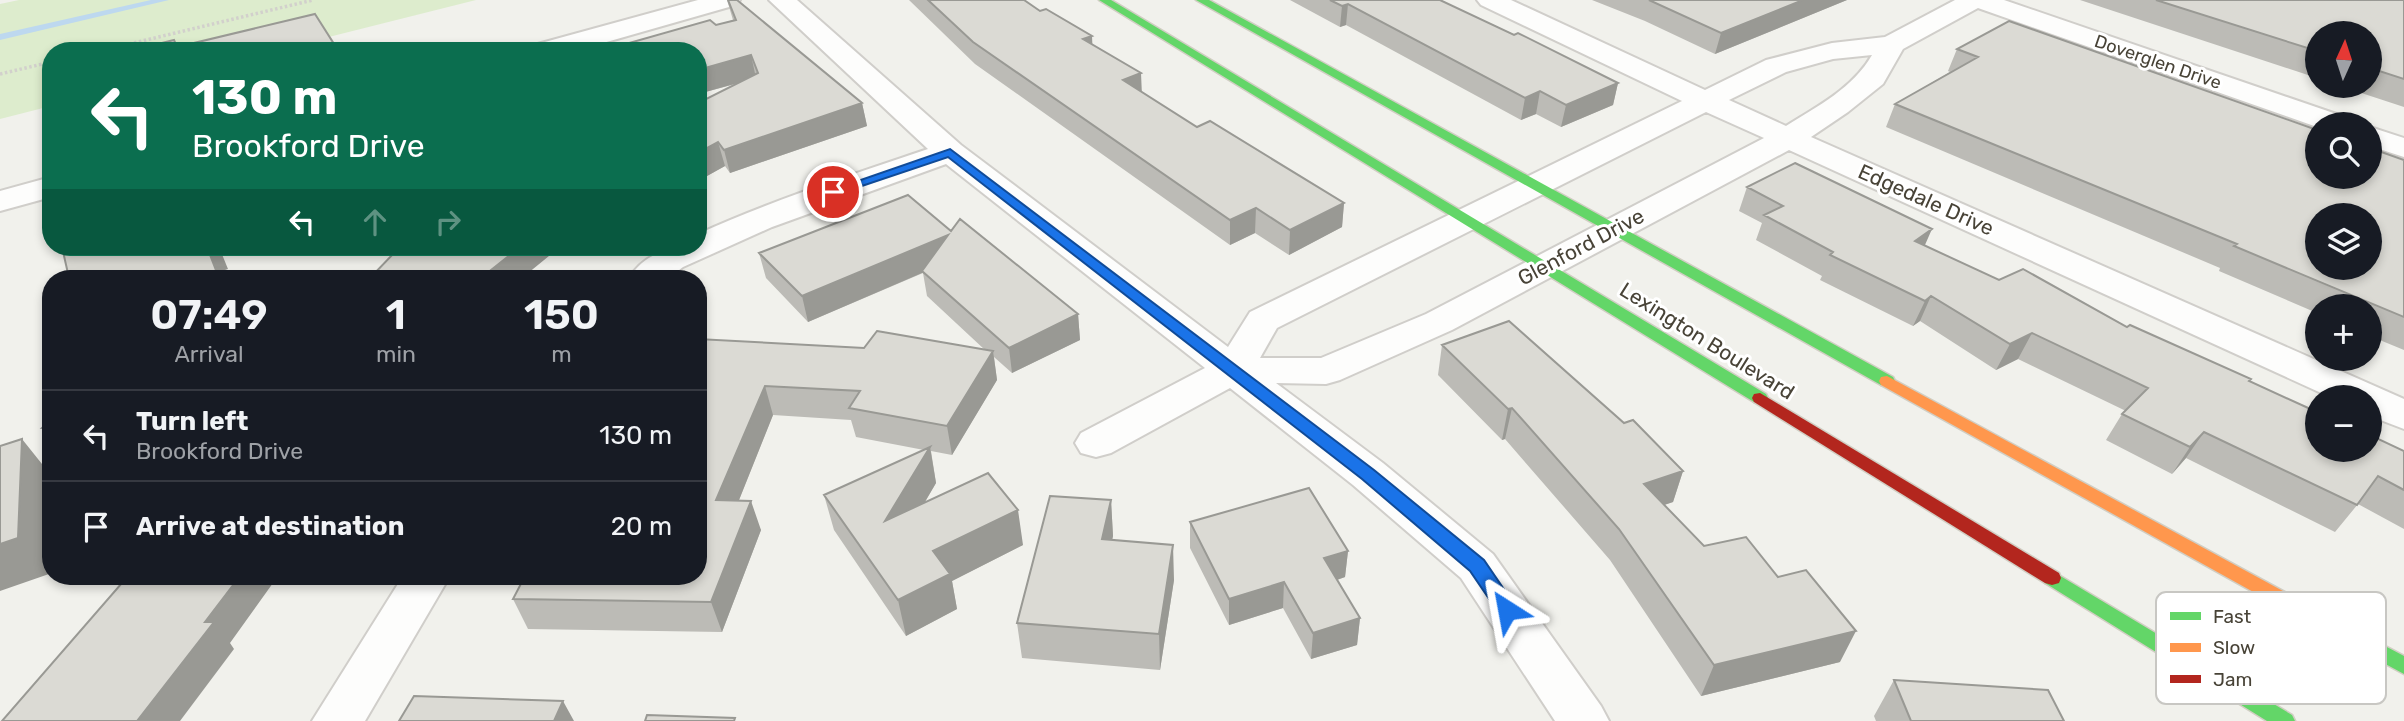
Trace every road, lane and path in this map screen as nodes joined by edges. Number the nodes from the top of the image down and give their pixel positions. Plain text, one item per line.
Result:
1 (313, 0) edge
2 (727, 0) edge
3 (782, 0) edge
4 (1104, 0) edge
5 (1200, 0) edge
6 (1490, 0) edge
7 (1976, 0) edge
8 (138, 42) edge
9 (576, 42) edge
10 (1892, 44) junction
11 (42, 64) edge
12 (0, 75) edge
13 (1704, 100) junction
14 (2305, 113) edge
15 (1788, 138) junction
16 (2382, 140) edge
17 (2404, 148) edge
18 (950, 152) junction
19 (1532, 186) junction
20 (42, 189) edge
21 (0, 201) edge
22 (1462, 219) junction
23 (1612, 230) junction
24 (707, 243) edge
25 (679, 256) edge
26 (1545, 266) junction
27 (658, 270) edge
28 (1233, 370) junction
29 (2337, 385) edge
30 (2382, 405) edge
31 (2404, 415) edge
32 (1096, 443) dead end
33 (421, 585) edge
34 (2270, 592) edge
35 (2156, 642) edge
36 (2386, 656) edge
37 (2404, 666) edge
38 (2257, 704) edge
39 (338, 721) edge
40 (1583, 721) edge
41 (2285, 721) edge

1 - 8 path
2 - 9 street
3 - 18 street
4 - 22 street, Lexington Boulevard
5 - 19 street
6 - 13 street, Edgedale Drive
7 - 10 street
7 - 14 street, Doverglen Drive
10 - 13 street
10 - 15 street, Glenford Drive
11 - 12 path
13 - 15 street, Edgedale Drive
13 - 19 street
15 - 23 street, Glenford Drive
15 - 29 street, Edgedale Drive
16 - 17 street
18 - 24 street
18 - 28 street
19 - 22 street
19 - 23 street
20 - 21 street
22 - 26 street, Lexington Boulevard
22 - 28 street
23 - 26 street, Glenford Drive
23 - 34 street
25 - 27 street
26 - 28 street, Glenford Drive
26 - 35 street, Lexington Boulevard
28 - 32 street, Glenford Drive
28 - 40 street
30 - 31 street
33 - 39 street
36 - 37 street
38 - 41 street, Lexington Boulevard

